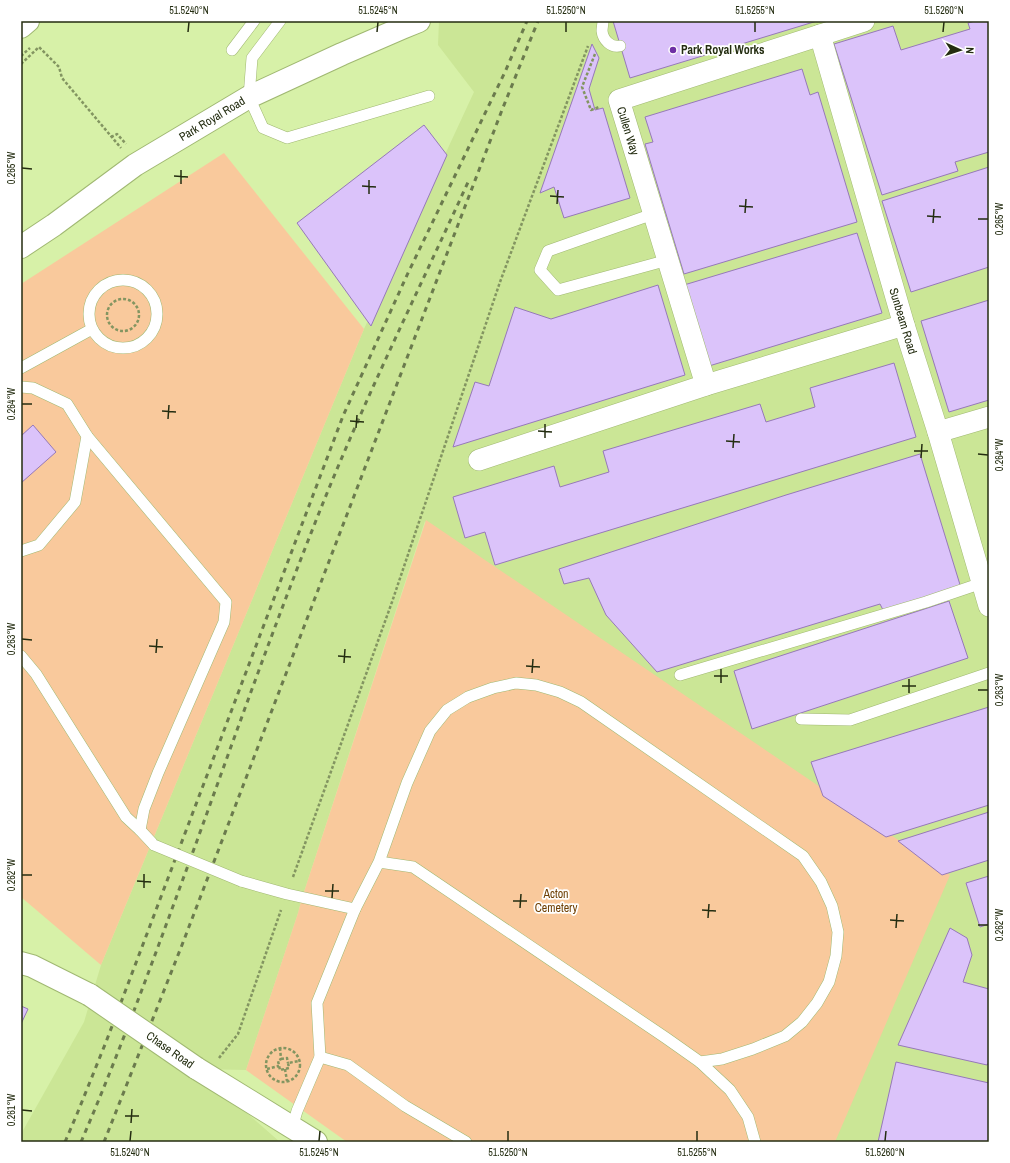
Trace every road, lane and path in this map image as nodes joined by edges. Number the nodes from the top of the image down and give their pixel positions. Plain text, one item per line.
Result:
1 (28, 21) edge
2 (254, 21) edge
3 (280, 21) edge
4 (419, 21) edge
5 (603, 21) edge
6 (864, 21) edge
7 (21, 27) edge
8 (820, 35) junction
9 (620, 46) dead end
10 (30, 48) dead end
11 (232, 50) dead end
12 (595, 54) dead end
13 (21, 56) edge
14 (582, 62) dead end
15 (21, 64) edge
16 (58, 75) dead end
17 (62, 78) junction
18 (429, 96) dead end
19 (249, 97) junction
20 (591, 110) dead end
21 (111, 137) junction
22 (131, 156) junction
23 (653, 214) junction
24 (21, 247) edge
25 (668, 260) junction
26 (904, 325) junction
27 (92, 329) junction
28 (125, 330) joint
29 (21, 368) edge
30 (706, 385) junction
31 (21, 386) edge
32 (989, 417) edge
33 (938, 432) junction
34 (86, 436) junction
35 (479, 460) dead end
36 (21, 551) edge
37 (982, 583) junction
38 (989, 606) edge
39 (21, 656) edge
40 (989, 673) edge
41 (680, 675) dead end
42 (801, 719) dead end
43 (140, 830) junction
44 (379, 862) junction
45 (287, 894) junction
46 (355, 910) junction
47 (21, 963) edge
48 (280, 1048) junction
49 (320, 1057) junction
50 (282, 1059) junction
51 (300, 1061) junction
52 (700, 1062) junction
53 (288, 1063) junction
54 (279, 1066) junction
55 (267, 1069) junction
56 (285, 1069) junction
57 (201, 1072) junction
58 (287, 1081) junction
59 (292, 1128) junction
60 (316, 1142) edge
61 (466, 1142) edge
62 (755, 1142) edge

1 - 7 main road
2 - 11 lane
3 - 19 lane
4 - 19 main road, Park Royal Road
5 - 9 lane
6 - 8 street, Cullen Way
8 - 23 street, Cullen Way
8 - 26 street, Sunbeam Road
10 - 13 path
12 - 20 path
14 - 45 path
15 - 17 path
16 - 17 path
17 - 21 path
18 - 19 lane
19 - 22 main road, Park Royal Road
21 - 22 path
21 - 22 path
22 - 24 main road, Park Royal Road
23 - 25 street, Cullen Way
23 - 25 lane
25 - 30 street, Cullen Way
26 - 30 street
26 - 33 street, Sunbeam Road
27 - 27 lane
27 - 29 lane
28 - 28 path
30 - 35 street
31 - 34 lane
32 - 33 street
33 - 37 street, Sunbeam Road
34 - 36 lane
34 - 43 lane
37 - 38 street, Sunbeam Road
37 - 41 lane
39 - 43 lane
40 - 42 lane
43 - 45 lane, bridge
44 - 46 lane
44 - 52 lane
44 - 52 lane
45 - 46 lane
45 - 57 path
46 - 49 lane
47 - 57 main road, Chase Road, bridge
48 - 50 path
48 - 51 path
48 - 55 path
49 - 59 lane
49 - 61 lane
50 - 53 path
50 - 54 path
51 - 53 path
51 - 58 path
52 - 62 lane
53 - 56 path
54 - 55 path
54 - 56 path
55 - 58 path
56 - 58 path
57 - 59 main road, Chase Road
59 - 60 main road, Chase Road

